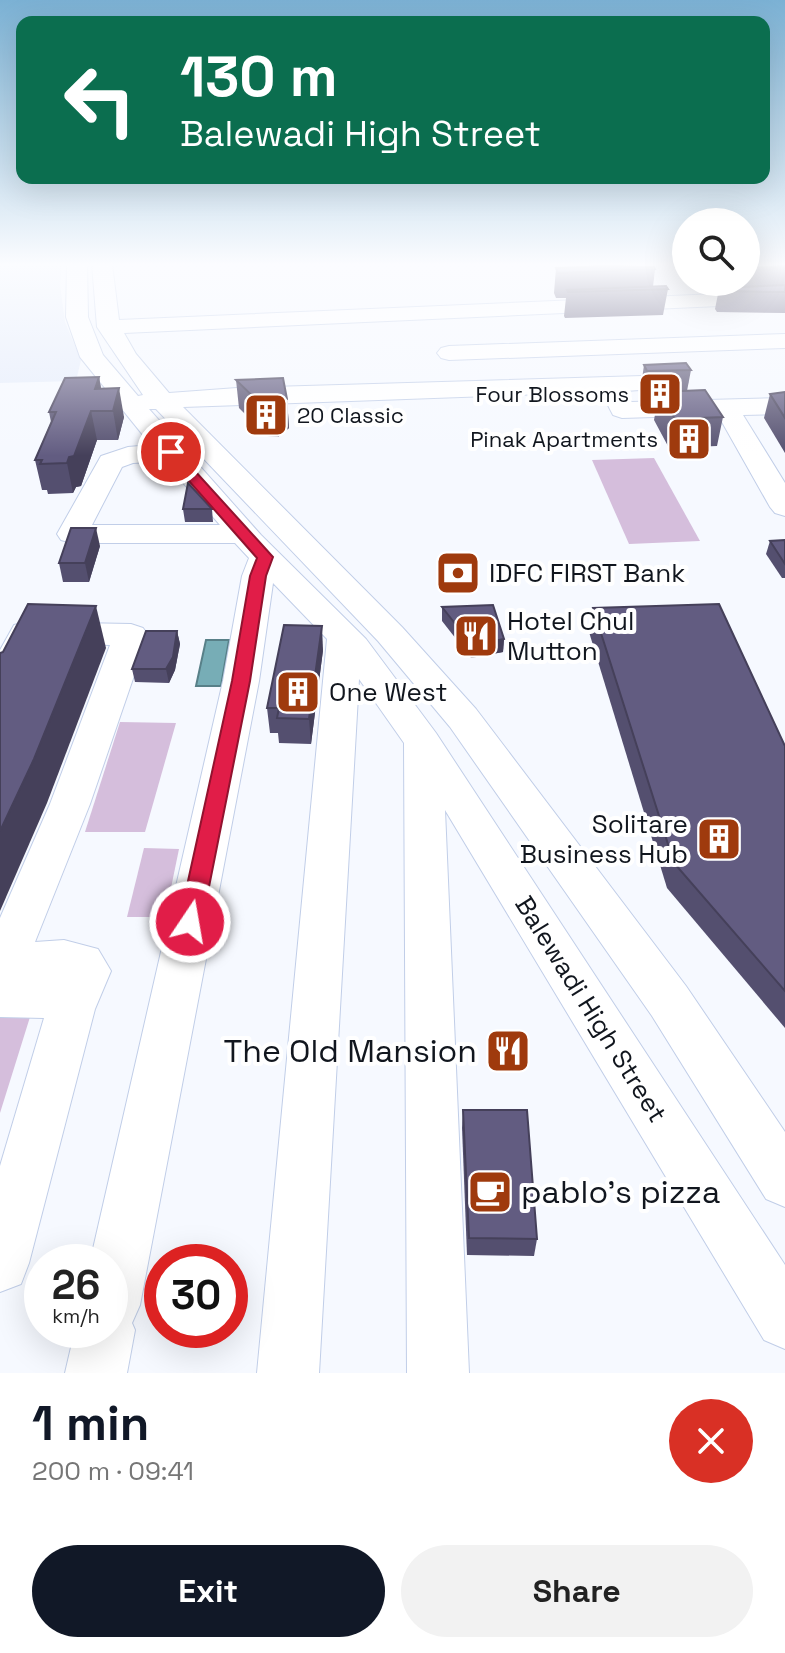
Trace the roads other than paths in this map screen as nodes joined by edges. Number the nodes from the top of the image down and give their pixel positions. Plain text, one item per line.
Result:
1 (80, 328) edge
2 (109, 328) edge
3 (785, 341) edge
4 (449, 353) dead end
5 (676, 382) edge
6 (609, 383) junction
7 (134, 388) junction
8 (785, 406) edge
9 (726, 408) junction
10 (171, 452) junction
11 (785, 507) edge
12 (255, 546) junction
13 (344, 638) junction
14 (0, 686) edge
15 (423, 742) junction
16 (1, 971) edge
17 (785, 1180) edge
18 (123, 1244) edge
19 (0, 1263) edge
20 (785, 1319) edge
21 (101, 1348) edge
22 (96, 1373) edge
23 (288, 1373) edge
24 (438, 1373) edge

1 - 7 street, Balewadi High Street
2 - 7 street, Balewadi High Street
3 - 4 street
5 - 6 street
6 - 7 street
6 - 9 street
7 - 10 street, Balewadi High Street
7 - 17 street, Balewadi High Street
8 - 9 street
9 - 11 street
10 - 12 street, Balewadi High Street
10 - 12 street
12 - 13 street, Balewadi High Street
12 - 18 street
13 - 15 street, Balewadi High Street
13 - 23 street
14 - 16 street
15 - 20 street, Balewadi High Street
15 - 24 street
16 - 19 street
21 - 22 street

